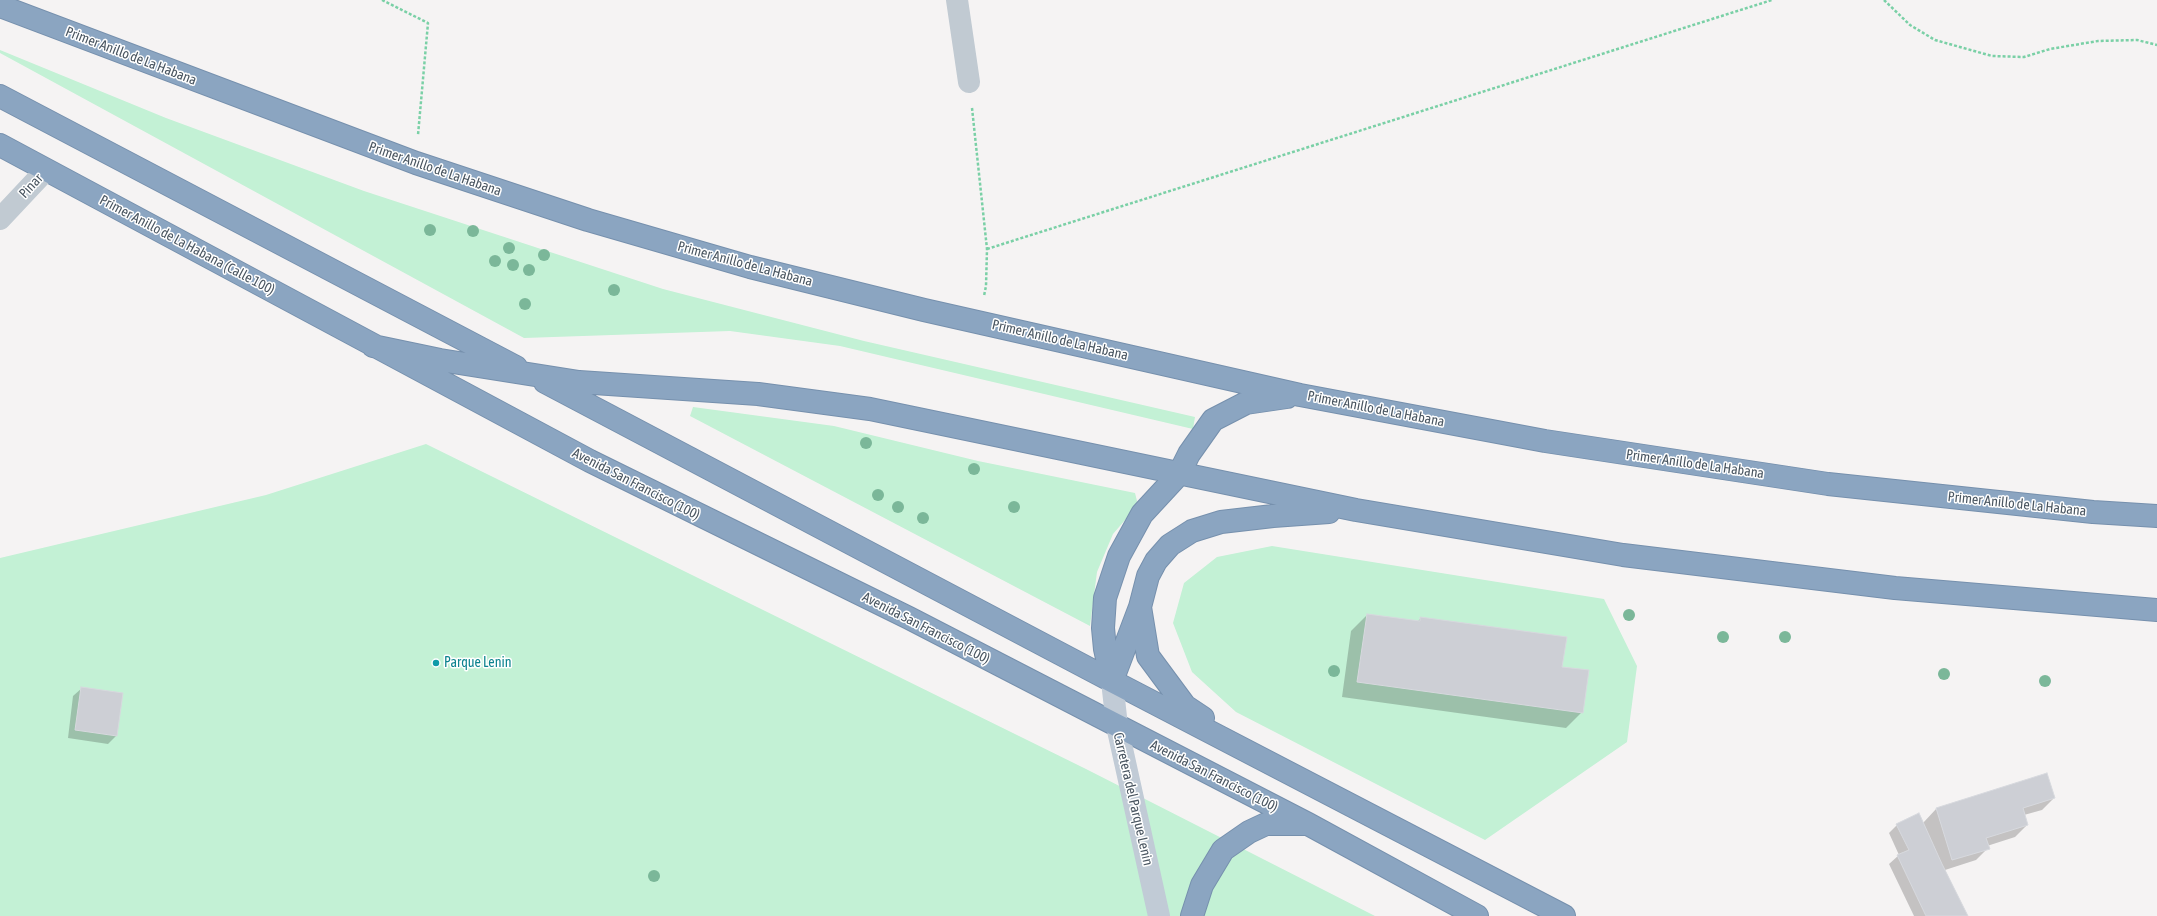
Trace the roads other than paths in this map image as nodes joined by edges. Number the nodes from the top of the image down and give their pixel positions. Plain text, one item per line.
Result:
1 (957, 0) edge
2 (0, 6) edge
3 (969, 82) road end
4 (0, 96) edge
5 (0, 145) edge
6 (46, 170) junction
7 (0, 219) edge
8 (373, 346) junction
9 (532, 375) junction
10 (1300, 395) junction
11 (1179, 474) junction
12 (1356, 510) junction
13 (2157, 516) edge
14 (1140, 607) junction
15 (2157, 610) edge
16 (1112, 681) junction
17 (1117, 726) junction
18 (1306, 783) junction
19 (1308, 824) junction
20 (1159, 916) edge
21 (1192, 916) edge
22 (1477, 916) edge
23 (1564, 916) edge

1 - 3 street
2 - 10 highway, Primer Anillo de La Habana
4 - 9 highway
5 - 6 highway, Primer Anillo de La Habana (Calle 100)
6 - 7 street, Pinar
6 - 8 highway, Primer Anillo de La Habana (Calle 100)
8 - 9 highway
8 - 17 highway, Avenida San Francisco (100)
9 - 11 highway
9 - 16 highway
10 - 11 highway
10 - 13 highway, Primer Anillo de La Habana
11 - 12 highway
11 - 16 highway
12 - 14 highway
12 - 15 highway
14 - 16 highway
14 - 18 highway
16 - 17 street, Carretera del Parque Lenin
16 - 18 highway
17 - 19 highway, Avenida San Francisco (100)
17 - 20 street, Carretera del Parque Lenin
18 - 23 highway
19 - 21 highway
19 - 22 highway, Avenida San Francisco (100)

